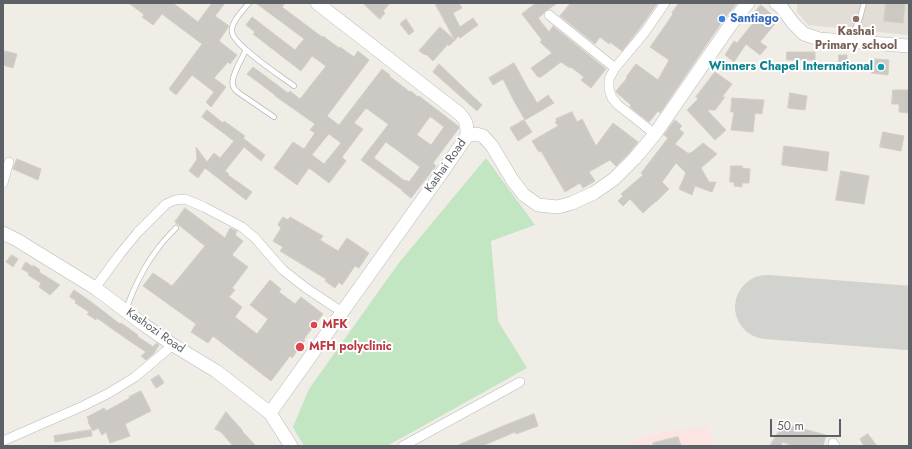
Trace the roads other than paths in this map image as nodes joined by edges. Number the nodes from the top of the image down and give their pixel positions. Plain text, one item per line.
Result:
1 (248, 3) edge
2 (317, 3) edge
3 (665, 3) edge
4 (748, 3) edge
5 (864, 3) edge
6 (780, 5) edge
7 (549, 15) dead end
8 (848, 42) junction
9 (909, 46) edge
10 (246, 50) junction
11 (615, 68) junction
12 (294, 86) dead end
13 (274, 117) dead end
14 (655, 134) junction
15 (467, 136) junction
16 (9, 162) dead end
17 (3, 183) edge
18 (176, 228) dead end
19 (3, 232) edge
20 (95, 288) junction
21 (126, 311) junction
22 (342, 312) junction
23 (173, 345) junction
24 (520, 382) dead end
25 (270, 413) junction
26 (3, 441) edge
27 (291, 446) edge
28 (403, 446) edge

1 - 10 lane
2 - 15 street
3 - 11 street
4 - 14 street, Kashai Road
5 - 8 lane
6 - 8 street
7 - 11 street
8 - 9 street
10 - 12 lane
10 - 13 lane
11 - 14 street
14 - 15 street, Kashai Road
15 - 22 street, Kashai Road
16 - 17 street
18 - 21 lane
19 - 20 street, Kashozi Road
20 - 21 street, Kashozi Road
20 - 22 street
21 - 23 street, Kashozi Road
22 - 25 street, Kashai Road
23 - 25 street, Kashozi Road
23 - 26 street
24 - 28 street
25 - 27 street, Kashozi Road

